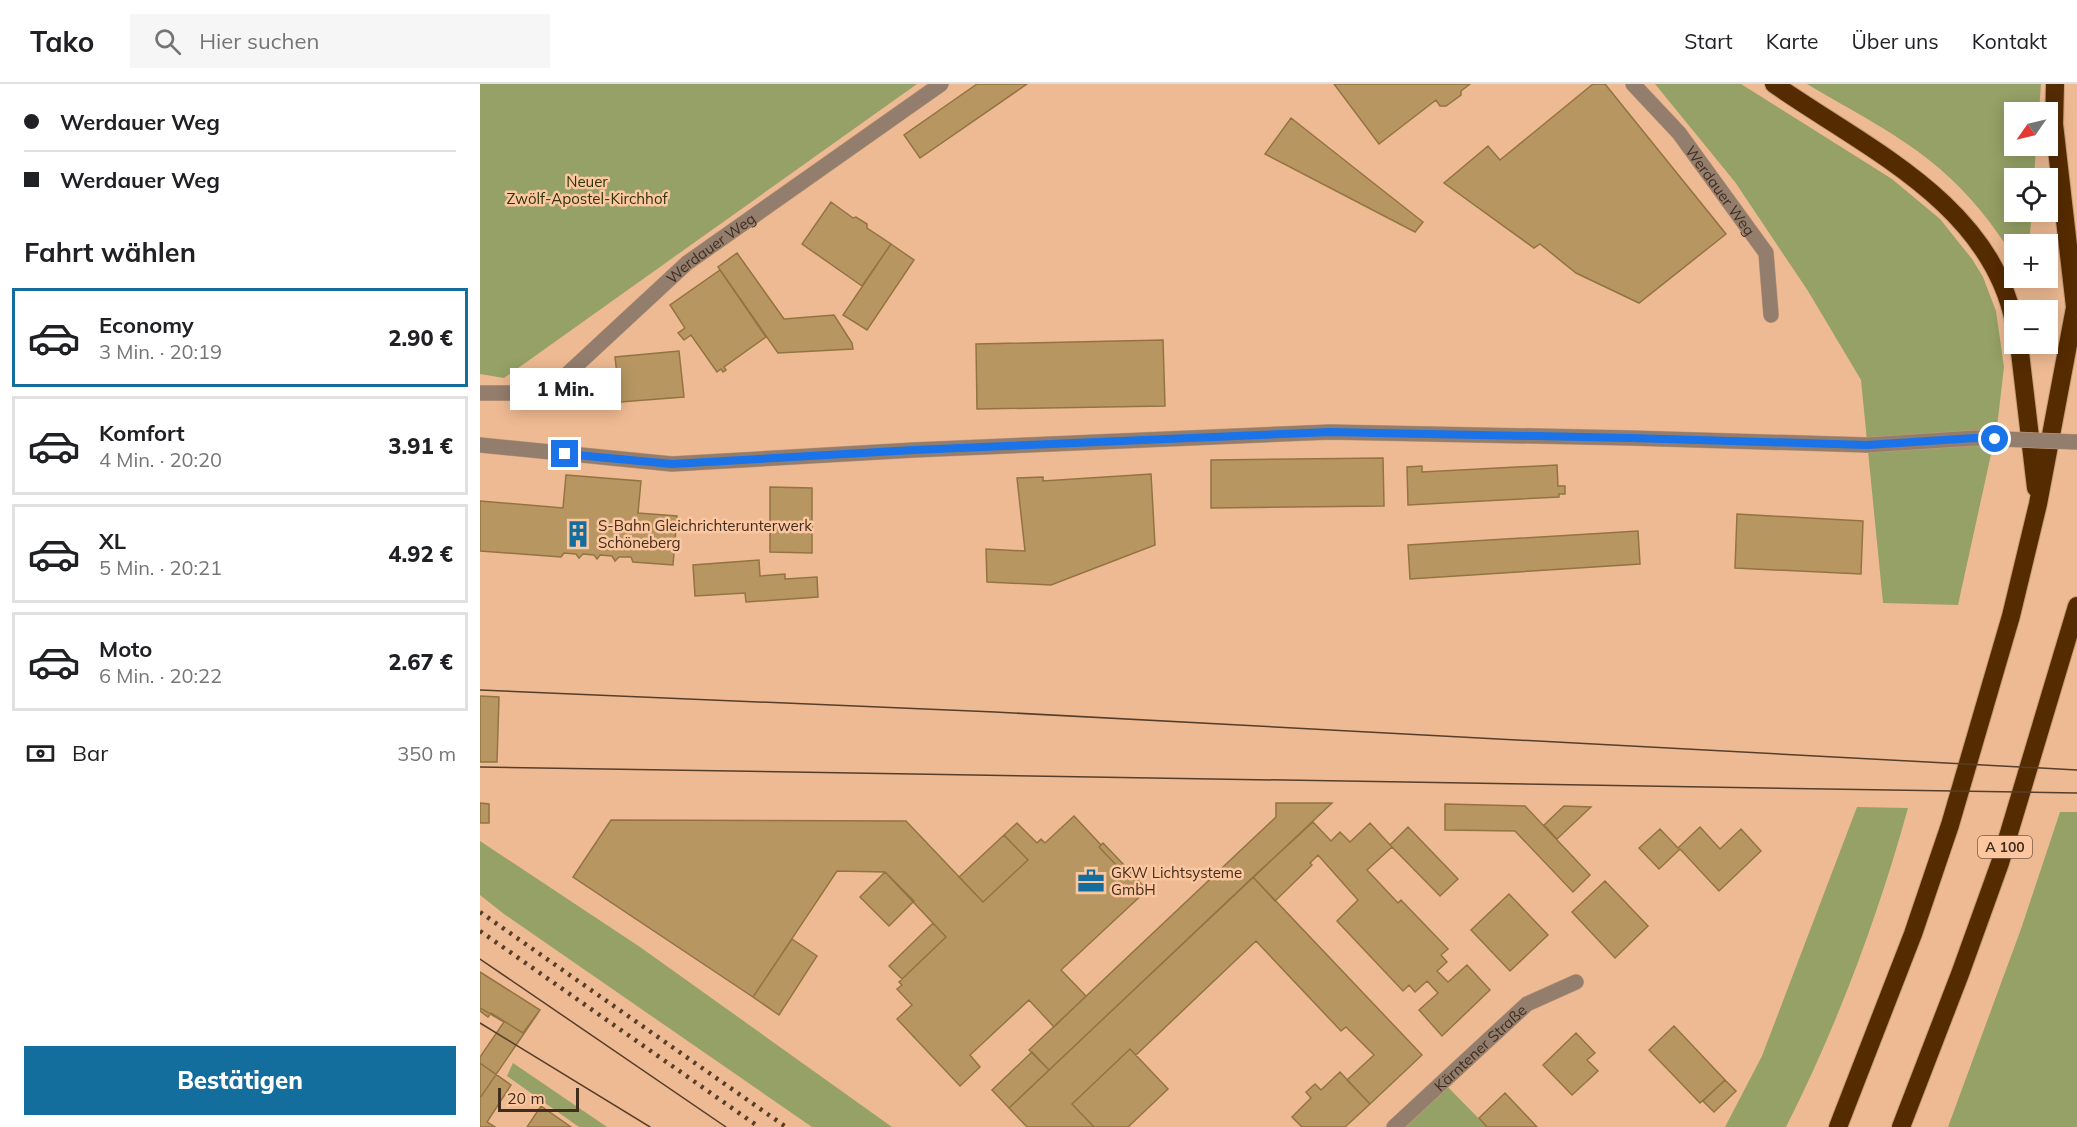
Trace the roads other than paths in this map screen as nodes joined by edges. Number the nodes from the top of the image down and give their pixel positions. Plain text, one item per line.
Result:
1 (941, 84) edge
2 (1633, 84) edge
3 (1774, 84) edge
4 (2055, 84) edge
5 (2008, 300) edge
6 (2076, 302) edge
7 (1772, 315) dead end
8 (2020, 354) edge
9 (480, 393) edge
10 (2077, 442) edge
11 (480, 445) edge
12 (2038, 504) junction
13 (2077, 606) edge
14 (1576, 982) dead end
15 (1918, 1082) junction
16 (1394, 1127) edge
17 (1838, 1127) edge
18 (1900, 1127) edge
19 (1915, 1127) edge

1 - 9 street, Werdauer Weg
2 - 7 street, Werdauer Weg
3 - 5 highway
4 - 6 highway
6 - 12 highway
8 - 12 highway
10 - 11 street, bridge
12 - 17 highway
13 - 15 highway, A 100
14 - 16 street, Kärntener Straße
15 - 18 highway, A 100
15 - 19 highway

